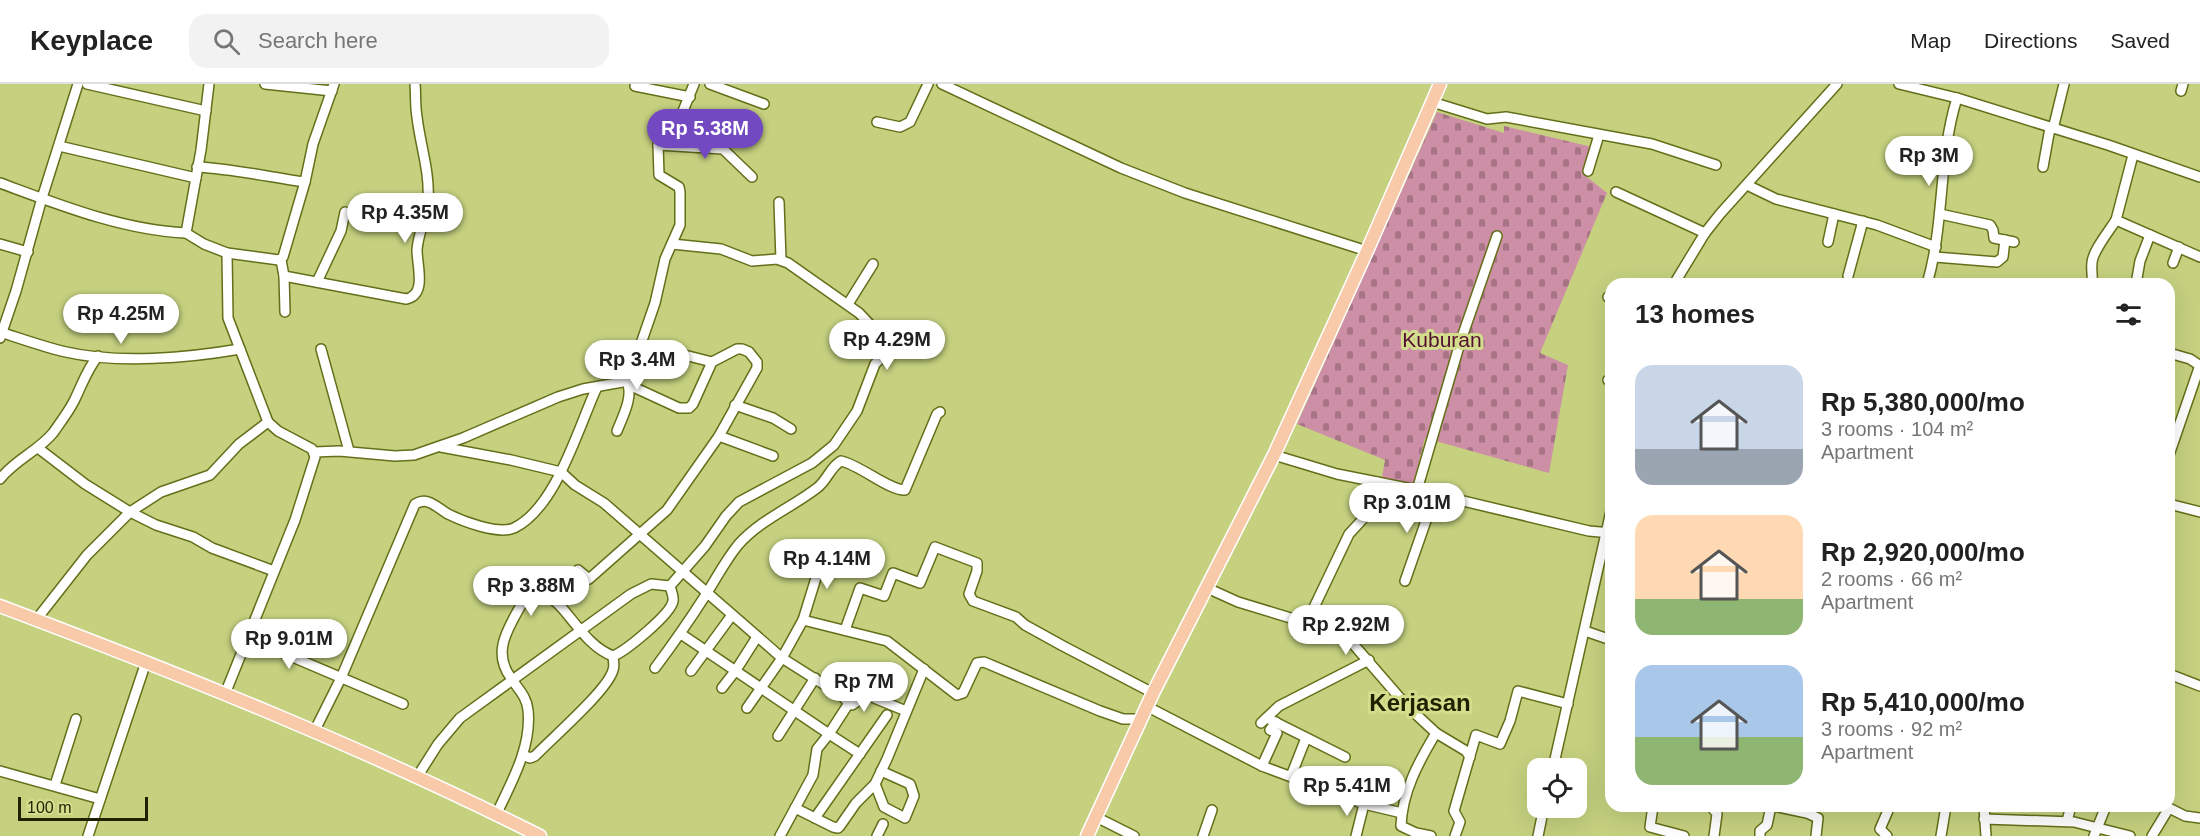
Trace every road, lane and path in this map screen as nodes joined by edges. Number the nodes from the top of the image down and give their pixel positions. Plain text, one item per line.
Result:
1 (78, 84) edge
2 (87, 84) edge
3 (209, 84) edge
4 (265, 84) edge
5 (416, 84) edge
6 (694, 84) edge
7 (710, 84) edge
8 (928, 84) edge
9 (942, 84) edge
10 (1440, 84) edge
11 (1838, 84) edge
12 (1899, 84) edge
13 (1948, 84) edge
14 (2064, 84) edge
15 (635, 86) dead end
16 (1920, 86) edge
17 (333, 88) edge
18 (1946, 95) junction
19 (690, 96) junction
20 (1957, 98) junction
21 (1432, 102) junction
22 (764, 104) dead end
23 (206, 111) junction
24 (877, 122) dead end
25 (2051, 129) junction
26 (1599, 135) junction
27 (658, 145) junction
28 (59, 146) junction
29 (2133, 155) junction
30 (1716, 165) dead end
31 (197, 167) junction
32 (2043, 167) dead end
33 (1588, 171) dead end
34 (752, 177) dead end
35 (2200, 177) edge
36 (196, 178) junction
37 (305, 182) junction
38 (0, 183) edge
39 (1747, 186) junction
40 (1616, 192) dead end
41 (42, 198) junction
42 (779, 202) dead end
43 (345, 212) dead end
44 (1834, 214) junction
45 (1940, 214) junction
46 (2116, 220) junction
47 (1863, 221) junction
48 (186, 233) junction
49 (1705, 233) junction
50 (2150, 235) junction
51 (1497, 236) dead end
52 (1828, 242) dead end
53 (0, 244) edge
54 (672, 244) junction
55 (1936, 247) junction
56 (2179, 247) junction
57 (1367, 251) junction
58 (28, 252) junction
59 (227, 253) junction
60 (1935, 257) junction
61 (2200, 257) edge
62 (281, 260) junction
63 (781, 260) junction
64 (2173, 263) dead end
65 (873, 264) dead end
66 (284, 276) junction
67 (1848, 276) dead end
68 (1678, 278) edge
69 (1929, 278) edge
70 (2092, 278) edge
71 (2137, 278) edge
72 (317, 282) junction
73 (848, 304) junction
74 (285, 312) dead end
75 (1, 334) edge
76 (641, 344) junction
77 (321, 349) dead end
78 (240, 350) junction
79 (2175, 354) edge
80 (98, 356) junction
81 (712, 362) junction
82 (2200, 365) edge
83 (628, 383) junction
84 (597, 387) junction
85 (735, 405) junction
86 (940, 412) dead end
87 (268, 422) junction
88 (791, 429) dead end
89 (617, 431) dead end
90 (718, 436) junction
91 (2175, 437) edge
92 (439, 446) junction
93 (38, 448) junction
94 (349, 451) junction
95 (315, 452) junction
96 (1274, 455) junction
97 (773, 456) dead end
98 (561, 472) junction
99 (0, 479) edge
100 (1377, 482) junction
101 (1417, 490) junction
102 (1435, 495) junction
103 (2175, 506) edge
104 (130, 512) junction
105 (2200, 512) edge
106 (1605, 532) edge
107 (639, 534) junction
108 (1605, 549) edge
109 (824, 552) dead end
110 (578, 570) dead end
111 (274, 571) junction
112 (682, 571) junction
113 (1405, 581) dead end
114 (670, 586) junction
115 (1207, 588) junction
116 (707, 593) junction
117 (0, 606) edge
118 (732, 615) junction
119 (36, 620) junction
120 (803, 620) junction
121 (1307, 622) junction
122 (845, 630) junction
123 (1585, 631) junction
124 (581, 632) junction
125 (681, 634) junction
126 (248, 638) junction
127 (757, 638) junction
128 (1605, 638) edge
129 (707, 652) junction
130 (613, 656) junction
131 (782, 658) junction
132 (1369, 660) junction
133 (146, 662) junction
134 (655, 668) dead end
135 (924, 669) junction
136 (736, 670) junction
137 (691, 671) dead end
138 (2175, 676) edge
139 (341, 678) junction
140 (815, 678) junction
141 (513, 681) junction
142 (761, 686) junction
143 (2200, 686) edge
144 (722, 688) dead end
145 (1153, 693) junction
146 (225, 694) junction
147 (849, 703) junction
148 (403, 704) dead end
149 (1568, 704) junction
150 (1146, 706) junction
151 (747, 708) dead end
152 (794, 711) junction
153 (906, 711) junction
154 (887, 715) dead end
155 (76, 719) dead end
156 (1141, 719) junction
157 (1268, 721) junction
158 (314, 732) junction
159 (1436, 733) junction
160 (829, 734) junction
161 (778, 736) dead end
162 (1306, 738) junction
163 (860, 754) junction
164 (523, 755) junction
165 (1345, 757) dead end
166 (1470, 757) junction
167 (1555, 758) edge
168 (1262, 766) junction
169 (0, 771) edge
170 (881, 771) junction
171 (417, 777) junction
172 (1291, 777) junction
173 (874, 784) junction
174 (55, 785) junction
175 (100, 799) junction
176 (1364, 804) junction
177 (795, 807) junction
178 (1212, 810) dead end
179 (2175, 810) edge
180 (1652, 812) edge
181 (1716, 812) edge
182 (1770, 812) edge
183 (1802, 812) edge
184 (1887, 812) edge
185 (1945, 812) edge
186 (1984, 812) edge
187 (2069, 812) edge
188 (2104, 812) edge
189 (2166, 812) edge
190 (1402, 813) junction
191 (496, 815) junction
192 (1096, 817) junction
193 (815, 818) junction
194 (1542, 818) edge
195 (2200, 818) edge
196 (1984, 819) junction
197 (2067, 821) junction
198 (883, 824) dead end
199 (2096, 831) edge
200 (88, 836) edge
201 (540, 836) edge
202 (780, 836) edge
203 (878, 836) edge
204 (1087, 836) edge
205 (1134, 836) edge
206 (1203, 836) edge
207 (1356, 836) edge
208 (1431, 836) edge
209 (1455, 836) edge
210 (1538, 836) edge
211 (1684, 836) edge
212 (1714, 836) edge
213 (1760, 836) edge
214 (1816, 836) edge
215 (1887, 836) edge
216 (1941, 836) edge
217 (1986, 836) edge
218 (2130, 836) edge
219 (2152, 836) edge

1 - 28 street
2 - 23 street
3 - 23 street
4 - 17 street
5 - 72 street
6 - 19 street
7 - 22 street
8 - 24 street
9 - 57 street
10 - 21 main road
11 - 39 street
12 - 16 street
13 - 18 street
14 - 25 street
15 - 19 street
16 - 18 street
17 - 37 street
18 - 20 street
19 - 27 street
20 - 25 street
20 - 45 street
21 - 26 street
21 - 57 main road
23 - 31 street
25 - 29 street
25 - 32 street
26 - 30 street
26 - 33 street
27 - 34 street
27 - 54 street
28 - 36 street
28 - 41 street
29 - 35 street
29 - 46 street
31 - 36 street
31 - 37 street
36 - 48 street
37 - 62 street
38 - 41 street
39 - 44 street
39 - 49 street
40 - 49 street
41 - 48 street
41 - 58 street
42 - 63 street
43 - 72 street
44 - 47 street
44 - 52 street
45 - 55 street
45 - 60 street
46 - 50 street
46 - 70 street
47 - 55 street
47 - 67 street
48 - 59 street
49 - 68 street
50 - 56 street
50 - 71 street
51 - 101 street
53 - 58 street
54 - 63 street
54 - 76 street
55 - 60 street
56 - 61 street
56 - 64 street
57 - 96 main road
58 - 75 street
59 - 62 street
59 - 78 street
60 - 69 street
62 - 66 street
63 - 73 street
65 - 73 street
66 - 72 street
66 - 74 street
73 - 112 street
75 - 80 street
76 - 81 street
76 - 83 street
77 - 94 street
78 - 80 street
78 - 87 street
79 - 82 street
80 - 93 street
81 - 83 street
81 - 85 street
82 - 91 street
83 - 84 street
83 - 89 street
84 - 92 street
84 - 98 street
85 - 88 street
85 - 90 street
86 - 116 street
87 - 95 street
87 - 104 street
90 - 97 street
90 - 107 street
92 - 94 street
92 - 98 street
93 - 99 street
93 - 104 street
94 - 95 street
95 - 111 street
96 - 100 street
96 - 115 main road
98 - 107 street
98 - 139 street
100 - 101 street
100 - 121 street
101 - 102 street
102 - 106 street
102 - 113 street
103 - 105 street
104 - 111 street
104 - 119 street
107 - 110 street
107 - 112 street
108 - 123 street
109 - 120 street
111 - 126 street
112 - 114 street
112 - 116 street
114 - 124 street
114 - 130 street
115 - 121 street
115 - 145 main road
116 - 118 street
116 - 125 street
117 - 119 main road
118 - 127 street
118 - 129 street
119 - 133 main road
120 - 122 street
120 - 131 street
121 - 132 street
122 - 135 street
122 - 145 street
123 - 128 street
123 - 149 street
124 - 130 street
124 - 141 street
124 - 141 street
125 - 129 street
125 - 134 street
126 - 139 street
126 - 146 street
127 - 131 street
127 - 136 street
129 - 136 street
129 - 137 street
130 - 164 street
131 - 140 street
131 - 142 street
132 - 157 street
132 - 159 street
133 - 146 main road
133 - 175 street
135 - 153 street
135 - 156 street
136 - 142 street
136 - 144 street
138 - 143 street
139 - 148 street
139 - 158 street
140 - 147 street
140 - 152 street
141 - 164 street
141 - 171 street
142 - 151 street
142 - 152 street
145 - 150 main road
146 - 158 main road
147 - 153 street
147 - 160 street
149 - 166 street
149 - 167 street
150 - 156 main road
150 - 168 street
152 - 160 street
152 - 161 street
153 - 170 street
154 - 163 street
155 - 174 street
156 - 192 main road
157 - 162 street
157 - 168 street
158 - 171 main road
159 - 166 street
159 - 190 street
160 - 163 street
160 - 177 street
162 - 165 street
162 - 172 street
163 - 193 street
164 - 191 street
166 - 209 street
168 - 172 street
169 - 174 street
170 - 173 street
170 - 173 street
171 - 191 main road
172 - 176 street
173 - 193 street
174 - 175 street
175 - 200 street
176 - 190 street
176 - 207 street
177 - 193 street
177 - 202 street
178 - 206 street
179 - 195 street
180 - 211 street
181 - 212 street
182 - 213 street
183 - 214 street
184 - 215 street
185 - 216 street
186 - 196 street
187 - 197 street
188 - 199 street
189 - 219 street
190 - 208 street
191 - 201 main road
192 - 204 main road
192 - 205 street
194 - 210 street
196 - 197 street
196 - 217 street
197 - 199 street
198 - 203 street
199 - 218 street

